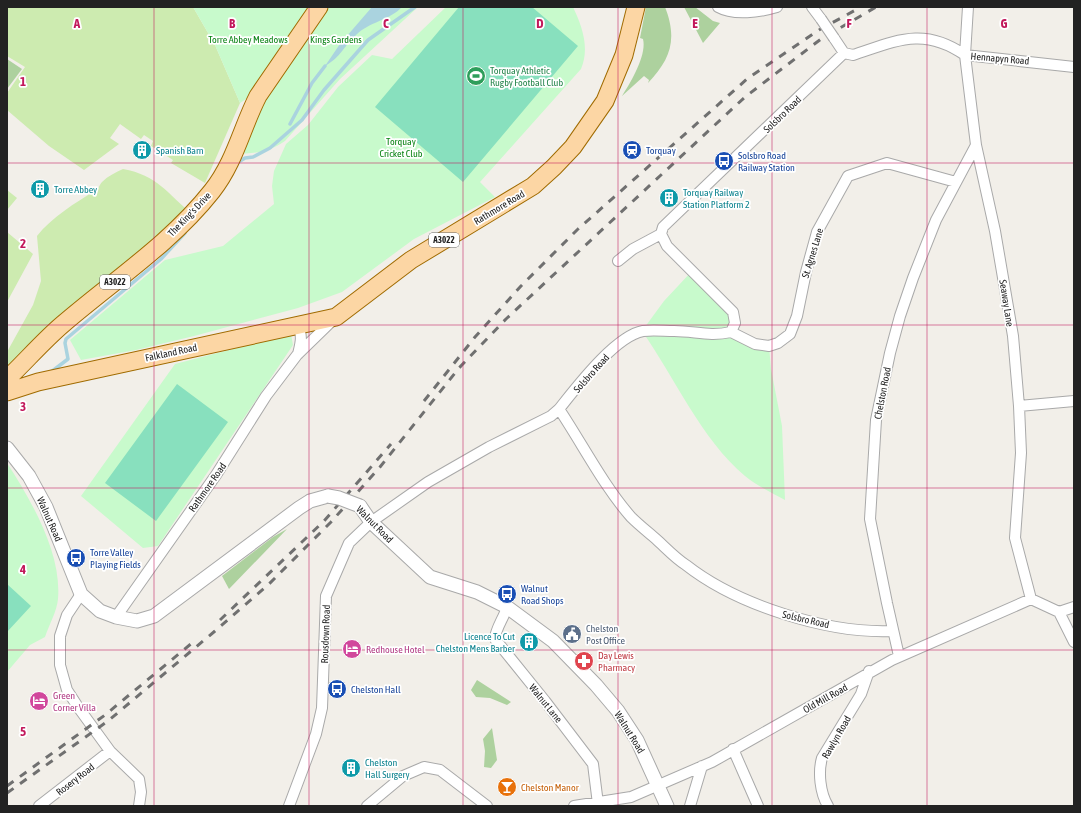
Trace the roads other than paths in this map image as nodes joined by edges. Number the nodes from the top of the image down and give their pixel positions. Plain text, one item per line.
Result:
1 (319, 7) edge
2 (636, 7) edge
3 (718, 7) edge
4 (778, 7) edge
5 (812, 7) edge
6 (968, 7) edge
7 (844, 53) junction
8 (965, 55) junction
9 (1074, 67) edge
10 (976, 145) junction
11 (956, 182) junction
12 (661, 234) junction
13 (618, 261) dead end
14 (336, 318) junction
15 (297, 324) junction
16 (731, 332) junction
17 (297, 355) junction
18 (7, 379) edge
19 (7, 392) edge
20 (1074, 401) edge
21 (1019, 406) junction
22 (559, 409) junction
23 (7, 448) edge
24 (372, 522) junction
25 (81, 594) junction
26 (1031, 599) junction
27 (507, 607) junction
28 (1074, 607) edge
29 (1059, 612) junction
30 (116, 617) junction
31 (893, 632) junction
32 (1074, 642) edge
33 (900, 656) junction
34 (869, 671) junction
35 (733, 749) junction
36 (110, 750) junction
37 (702, 766) junction
38 (659, 785) junction
39 (598, 804) junction
40 (39, 806) edge
41 (139, 806) edge
42 (289, 806) edge
43 (367, 806) edge
44 (487, 806) edge
45 (574, 806) edge
46 (667, 806) edge
47 (690, 806) edge
48 (758, 806) edge
49 (828, 806) edge

1 - 18 main road, The King's Drive / A3022
2 - 14 main road, Rathmore Road / A3022
3 - 4 street
5 - 7 street, bridge
6 - 8 street, Seaway Lane
7 - 8 street, Hennapyn Road
7 - 12 street, Solsbro Road
8 - 9 street, Hennapyn Road
8 - 10 street, Seaway Lane
10 - 11 street, Chelston Road
10 - 21 street, Seaway Lane
11 - 16 street, St. Agnes Lane
11 - 31 street, Chelston Road
12 - 13 street
12 - 16 street
14 - 15 main road, Falkland Road / A3022
14 - 17 street, Rathmore Road
15 - 17 street, Rathmore Road
15 - 19 main road, Falkland Road / A3022
16 - 22 street, Solsbro Road
17 - 30 street, Rathmore Road
20 - 21 street
21 - 26 street, Seaway Lane
22 - 24 street, Rousdown Road
22 - 31 street, Solsbro Road
23 - 25 street, Walnut Road
24 - 27 street, Walnut Road
24 - 30 street, Walnut Road, bridge
24 - 42 street, Rousdown Road
25 - 30 street, Walnut Road
25 - 36 street
26 - 29 street
26 - 33 street, Old Mill Road
27 - 38 street, Walnut Road
27 - 39 street, Walnut Lane
28 - 29 street
29 - 32 street
31 - 33 street, Chelston Road
33 - 34 street, Old Mill Road
34 - 35 street, Old Mill Road
34 - 49 street, Rawlyn Road
35 - 37 street, Old Mill Road
35 - 48 street
36 - 40 street, Rosery Road
36 - 41 street
37 - 38 street, Old Mill Road
37 - 47 street
38 - 39 street, Old Mill Road
38 - 46 street, Walnut Road
39 - 45 street, Old Mill Road
43 - 44 street

